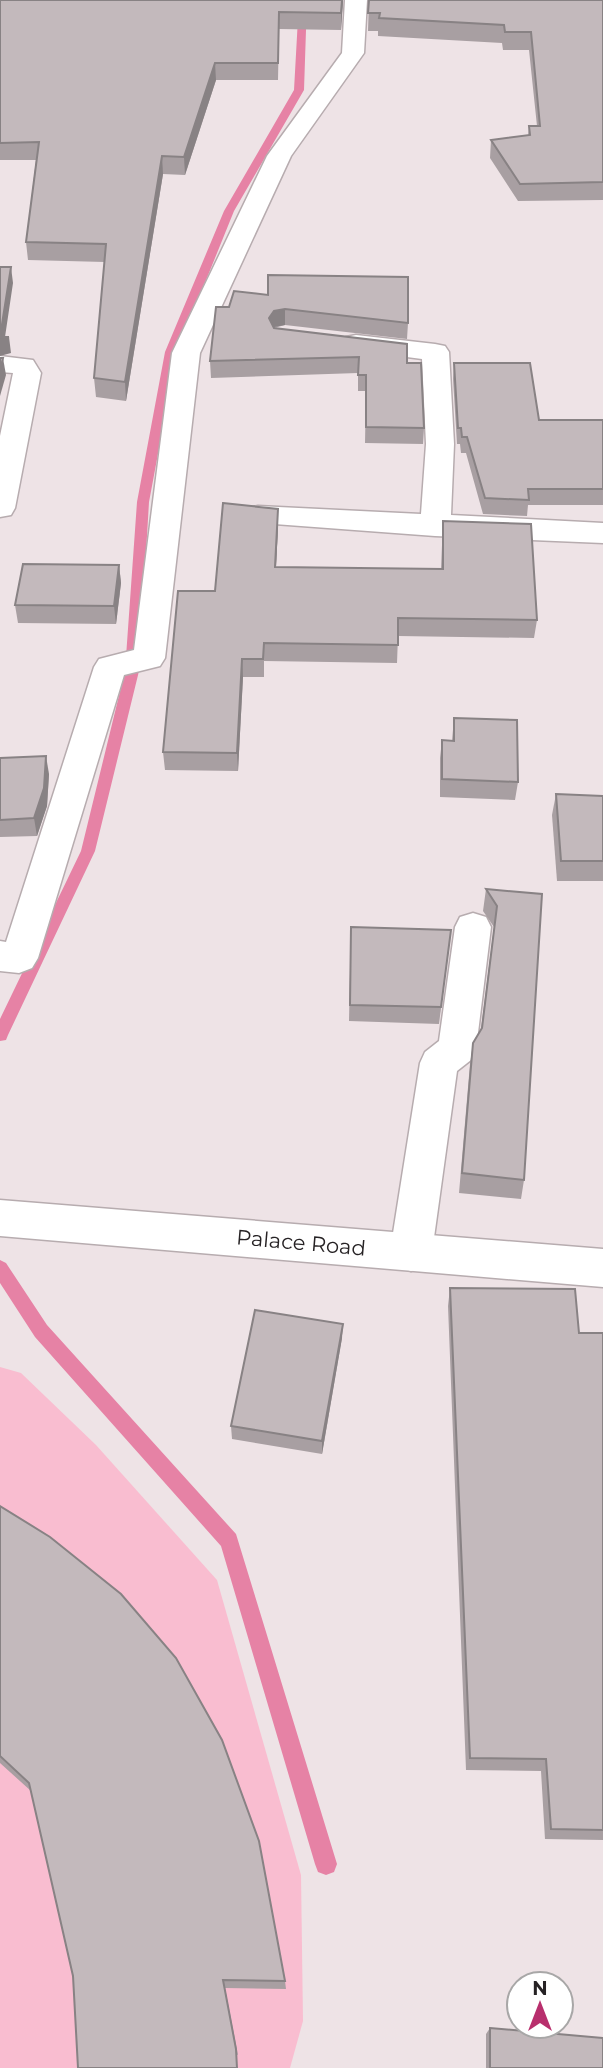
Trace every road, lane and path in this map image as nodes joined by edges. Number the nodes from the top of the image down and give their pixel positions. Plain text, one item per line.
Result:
1 (356, 0) edge
2 (326, 340) edge
3 (0, 364) edge
4 (0, 508) edge
5 (258, 515) edge
6 (435, 526) junction
7 (603, 533) edge
8 (473, 927) dead end
9 (0, 956) edge
10 (0, 1218) edge
11 (411, 1252) junction
12 (603, 1268) edge

1 - 9 street
2 - 6 street
3 - 4 street
5 - 6 street
6 - 7 street
8 - 11 street
10 - 11 street, Palace Road
11 - 12 street, Palace Road

